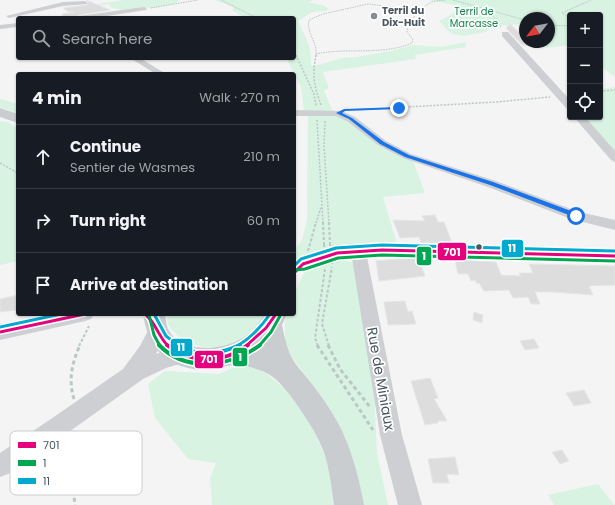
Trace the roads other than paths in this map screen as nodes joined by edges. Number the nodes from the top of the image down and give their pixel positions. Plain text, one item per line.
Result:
1 (85, 2) dead end
2 (144, 9) road end
3 (0, 15) edge
4 (9, 16) junction
5 (93, 16) edge
6 (16, 17) edge
7 (16, 25) edge
8 (1, 27) edge
9 (505, 34) road end
10 (138, 60) edge
11 (158, 72) edge
12 (567, 103) edge
13 (0, 112) edge
14 (296, 113) edge
15 (16, 118) edge
16 (582, 120) edge
17 (615, 158) edge
18 (615, 225) edge
19 (358, 252) junction
20 (615, 256) edge
21 (300, 263) edge
22 (89, 317) edge
23 (153, 320) edge
24 (274, 320) edge
25 (0, 332) edge
26 (236, 354) junction
27 (183, 355) junction
28 (289, 374) junction
29 (125, 378) junction
30 (51, 431) edge
31 (10, 459) edge
32 (0, 466) edge
33 (349, 505) edge
34 (410, 505) edge

1 - 4 street
2 - 5 street
3 - 4 street
4 - 6 street
7 - 8 street
9 - 12 street
10 - 11 street
13 - 15 main road
14 - 18 street
16 - 17 street
19 - 20 street
19 - 21 street
19 - 34 street, Rue de Miniaux
22 - 25 street
23 - 27 main road
23 - 29 street
24 - 26 main road
24 - 28 main road
26 - 27 main road
26 - 28 main road
27 - 29 street
28 - 33 main road
29 - 30 street
31 - 32 street

